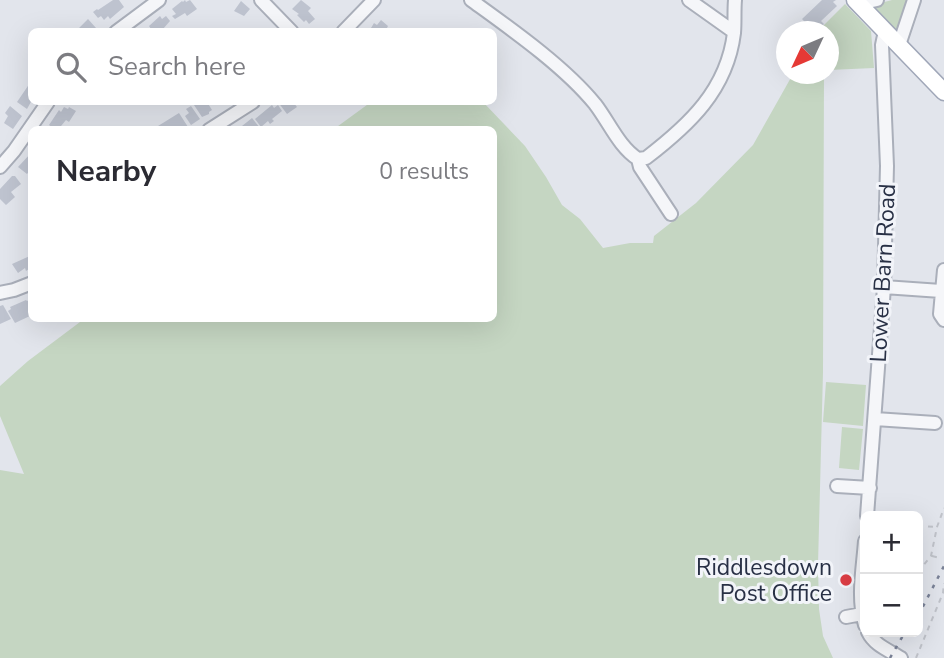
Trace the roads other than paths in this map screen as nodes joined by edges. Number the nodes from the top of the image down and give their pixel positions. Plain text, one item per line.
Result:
1 (159, 0) edge
2 (261, 0) edge
3 (374, 0) edge
4 (471, 0) edge
5 (689, 0) edge
6 (735, 0) edge
7 (877, 0) edge
8 (914, 0) edge
9 (857, 2) edge
10 (121, 28) edge
11 (288, 28) edge
12 (347, 28) edge
13 (885, 31) junction
14 (734, 32) junction
15 (900, 45) junction
16 (944, 92) edge
17 (46, 105) edge
18 (248, 105) edge
19 (31, 126) edge
20 (215, 126) edge
21 (28, 130) edge
22 (638, 159) junction
23 (0, 167) edge
24 (671, 214) dead end
25 (944, 270) edge
26 (28, 285) edge
27 (884, 287) junction
28 (942, 291) junction
29 (0, 293) edge
30 (944, 320) edge
31 (875, 419) junction
32 (935, 423) dead end
33 (837, 486) dead end
34 (870, 488) junction
35 (868, 511) edge
36 (846, 617) dead end
37 (860, 619) edge
38 (872, 637) edge
39 (901, 658) edge

1 - 10 street
2 - 11 street
3 - 12 street
4 - 22 street
5 - 14 street
6 - 14 street
7 - 9 street
8 - 15 street
9 - 13 main road
13 - 15 main road
13 - 27 street, Lower Barn Road
14 - 22 street
15 - 16 main road
17 - 19 street
18 - 20 street
21 - 23 street
22 - 24 street
25 - 28 street
26 - 29 street
27 - 28 street
27 - 31 street, Lower Barn Road
28 - 30 street
31 - 32 street
31 - 34 street, Lower Barn Road
33 - 34 street
34 - 35 street, Lower Barn Road
36 - 37 street
38 - 39 street

